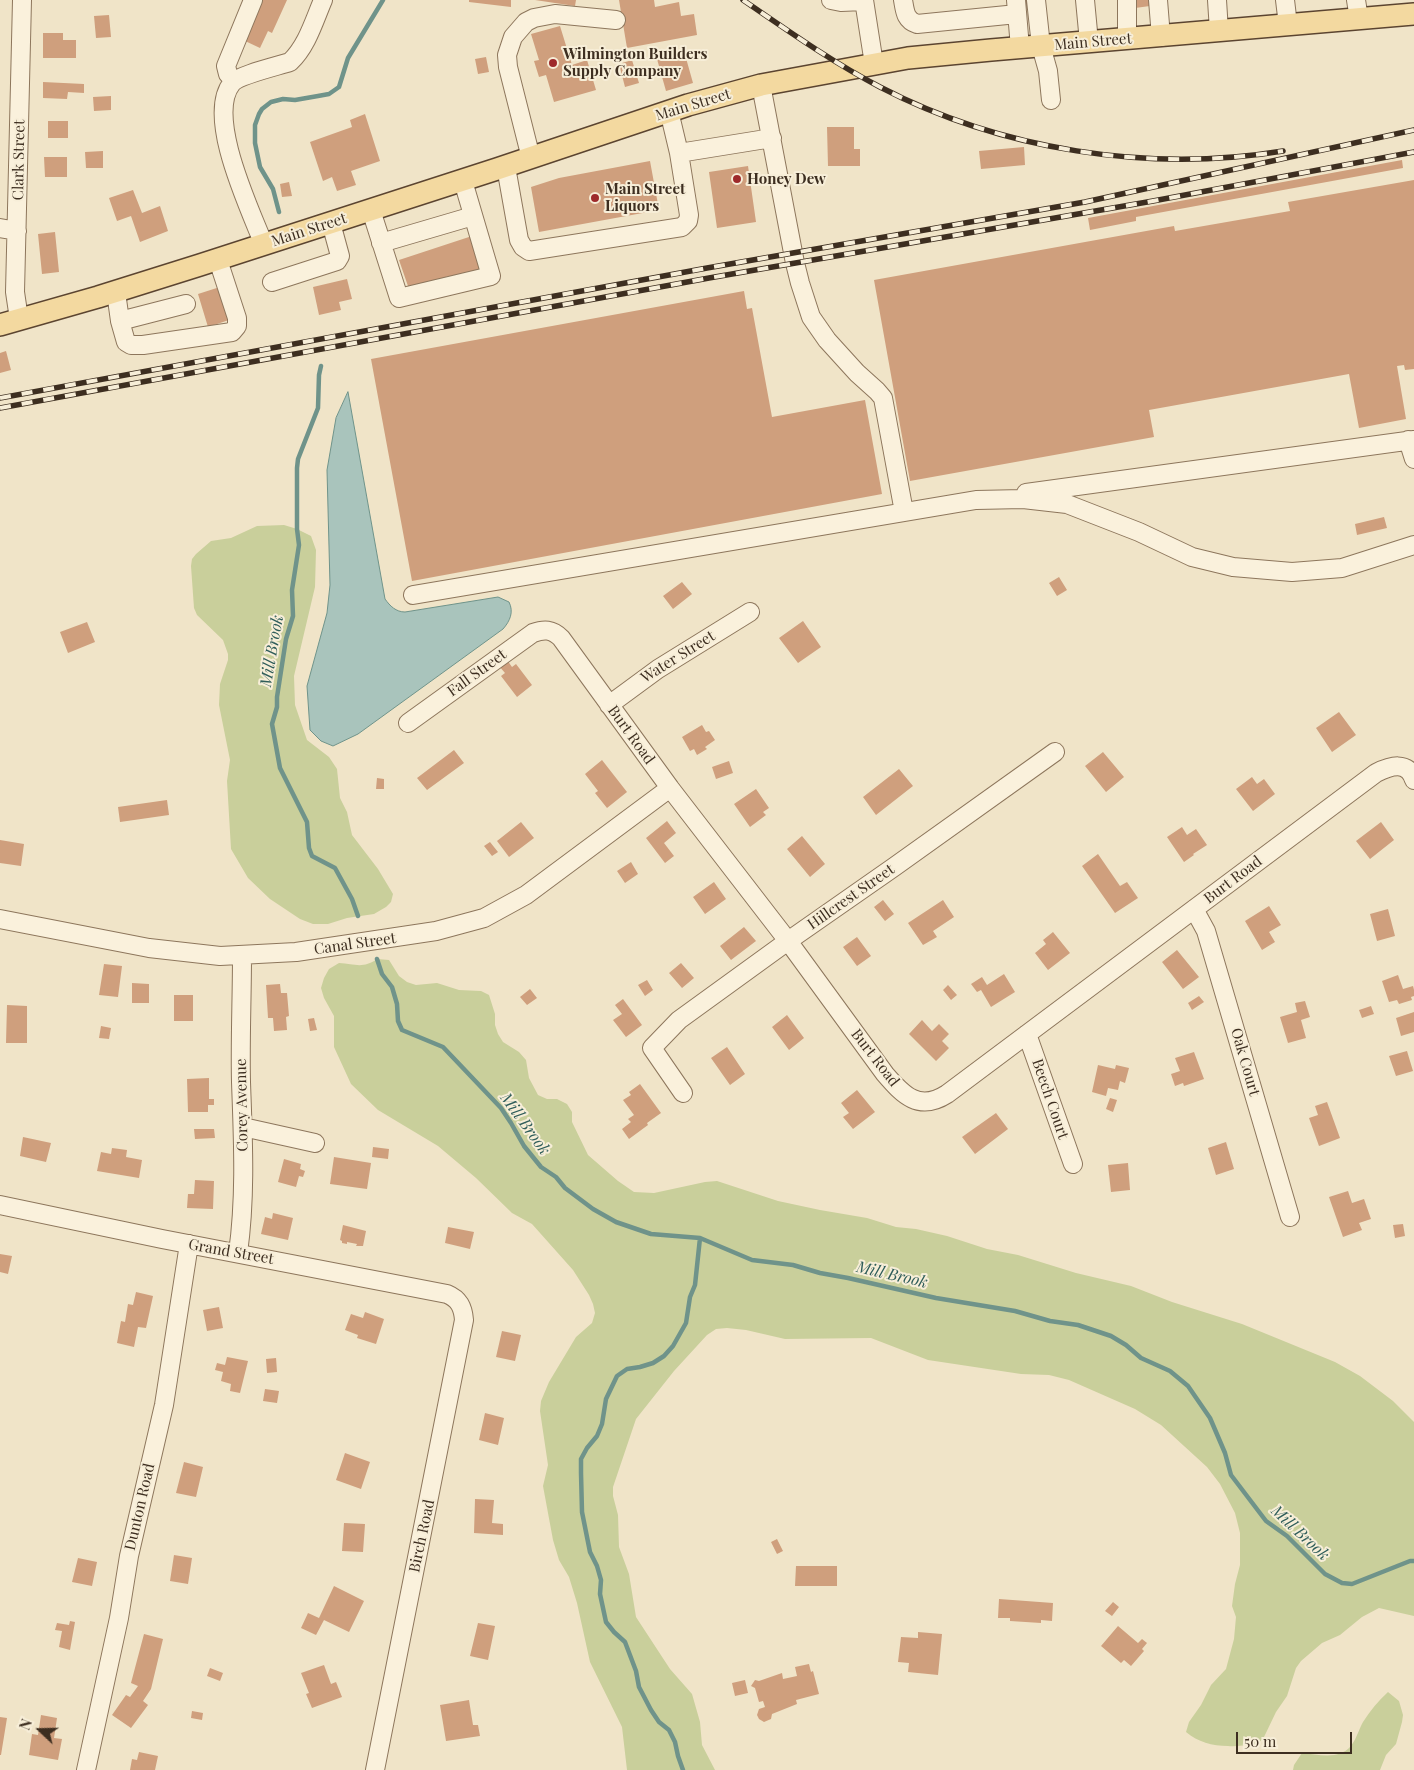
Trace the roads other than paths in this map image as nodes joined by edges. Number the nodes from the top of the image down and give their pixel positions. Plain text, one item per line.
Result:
1 (22, 0) edge
2 (253, 0) edge
3 (323, 0) edge
4 (831, 0) edge
5 (864, 0) edge
6 (903, 0) edge
7 (1036, 0) edge
8 (1085, 0) edge
9 (1127, 0) edge
10 (1158, 0) edge
11 (1217, 0) edge
12 (1286, 0) edge
13 (1016, 7) edge
14 (1357, 9) edge
15 (1414, 14) edge
16 (616, 20) dead end
17 (1288, 25) junction
18 (1219, 31) junction
19 (1161, 36) junction
20 (1127, 39) junction
21 (1089, 42) junction
22 (1031, 47) junction
23 (874, 64) junction
24 (234, 81) junction
25 (762, 85) junction
26 (1051, 100) dead end
27 (669, 111) junction
28 (772, 138) junction
29 (679, 153) junction
30 (530, 158) junction
31 (506, 166) junction
32 (463, 180) junction
33 (371, 210) junction
34 (473, 216) junction
35 (331, 223) junction
36 (9, 229) edge
37 (381, 243) junction
38 (264, 245) junction
39 (218, 260) junction
40 (272, 282) dead end
41 (116, 292) junction
42 (186, 304) dead end
43 (120, 321) junction
44 (10, 322) edge
45 (1411, 440) edge
46 (1414, 459) edge
47 (976, 500) junction
48 (904, 512) junction
49 (1414, 546) edge
50 (413, 595) dead end
51 (750, 612) dead end
52 (548, 630) joint
53 (609, 705) junction
54 (408, 723) dead end
55 (1055, 752) dead end
56 (1410, 774) edge
57 (670, 788) junction
58 (1194, 909) junction
59 (0, 919) edge
60 (788, 941) junction
61 (242, 956) junction
62 (1027, 1034) junction
63 (683, 1092) dead end
64 (242, 1127) junction
65 (315, 1143) dead end
66 (1073, 1164) dead end
67 (0, 1205) edge
68 (1290, 1218) dead end
69 (189, 1244) junction
70 (238, 1253) junction
71 (460, 1303) joint
72 (86, 1770) edge
73 (375, 1770) edge

1 - 36 street, Clark Street
2 - 24 street
3 - 24 street
4 - 5 street
5 - 23 street
6 - 13 street
7 - 22 street
8 - 21 street
9 - 20 street
10 - 19 street
11 - 18 street
12 - 17 street
13 - 22 street
14 - 15 main road, Main Street
14 - 17 main road, Main Street
16 - 30 street
17 - 18 main road, Main Street
18 - 19 main road, Main Street
19 - 20 main road, Main Street
20 - 21 main road, Main Street
21 - 22 main road, Main Street
22 - 23 main road, Main Street
22 - 26 street
23 - 25 main road, Main Street
24 - 38 street
25 - 27 main road, Main Street
25 - 28 street
27 - 29 street
27 - 30 main road, Main Street
28 - 29 street
28 - 48 street
29 - 31 street
30 - 31 main road, Main Street
31 - 32 main road, Main Street
32 - 33 main road, Main Street
32 - 34 street
33 - 35 main road, Main Street
33 - 37 street
34 - 37 street
34 - 37 street
35 - 38 main road, Main Street
35 - 40 street
36 - 44 street, Clark Street
38 - 39 main road, Main Street
39 - 41 main road, Main Street
39 - 43 street
41 - 43 street
41 - 44 main road, Main Street
42 - 43 street
45 - 46 street
45 - 47 street
47 - 48 street
47 - 49 street
48 - 50 street
51 - 53 street, Water Street
52 - 53 street, Burt Road
52 - 54 street, Fall Street
53 - 57 street, Burt Road
55 - 60 street, Hillcrest Street
56 - 58 street, Burt Road
57 - 60 street, Burt Road
57 - 61 street, Canal Street
58 - 62 street, Burt Road
58 - 68 street, Oak Court
59 - 61 street, Canal Street
60 - 62 street, Burt Road
60 - 63 street, Hillcrest Street
61 - 64 street, Corey Avenue
62 - 66 street, Beech Court
64 - 65 street
64 - 70 street, Corey Avenue
67 - 69 street, Grand Street
69 - 70 street, Grand Street
69 - 72 street, Dunton Road
70 - 71 street, Grand Street
71 - 73 street, Birch Road

